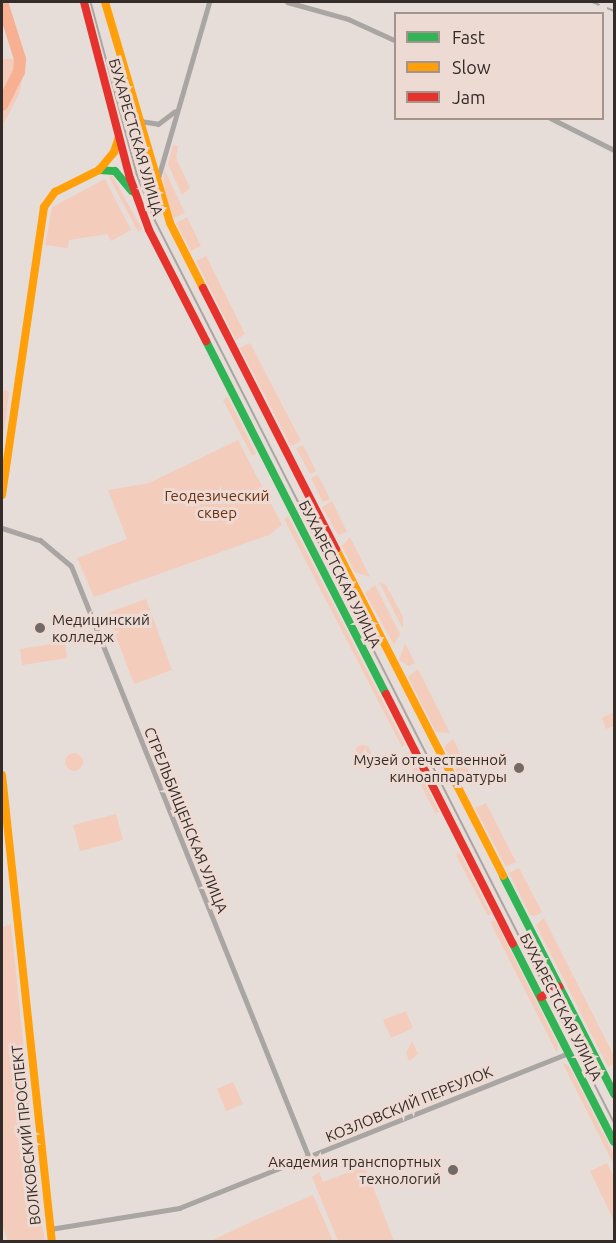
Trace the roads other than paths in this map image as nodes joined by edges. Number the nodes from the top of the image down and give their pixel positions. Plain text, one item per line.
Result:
1 (84, 2) edge
2 (105, 2) edge
3 (209, 2) edge
4 (287, 2) edge
5 (394, 40) edge
6 (175, 111) junction
7 (137, 119) junction
8 (554, 120) edge
9 (119, 136) junction
10 (615, 150) edge
11 (99, 170) junction
12 (156, 185) junction
13 (135, 195) junction
14 (2, 495) edge
15 (2, 528) edge
16 (2, 775) edge
17 (559, 987) junction
18 (541, 997) junction
19 (569, 1053) junction
20 (615, 1094) edge
21 (615, 1142) edge
22 (309, 1158) junction
23 (50, 1230) junction
24 (52, 1242) edge

1 - 9 main road, БУХАРЕСТСКАЯ УЛИЦА
2 - 7 main road, БУХАРЕСТСКАЯ УЛИЦА
3 - 6 street
4 - 5 street
6 - 7 street
6 - 12 street
7 - 12 main road, БУХАРЕСТСКАЯ УЛИЦА
8 - 10 street
9 - 11 main road
9 - 13 main road, БУХАРЕСТСКАЯ УЛИЦА
11 - 13 main road
11 - 14 main road
12 - 17 main road, БУХАРЕСТСКАЯ УЛИЦА
13 - 18 main road, БУХАРЕСТСКАЯ УЛИЦА
15 - 22 street, СТРЕЛЬБИЩЕНСКАЯ УЛИЦА
16 - 23 main road, ВОЛКОВСКИЙ ПРОСПЕКТ
17 - 18 main road
17 - 20 main road, БУХАРЕСТСКАЯ УЛИЦА
18 - 19 main road, БУХАРЕСТСКАЯ УЛИЦА
19 - 21 main road, БУХАРЕСТСКАЯ УЛИЦА
19 - 22 street, КОЗЛОВСКИЙ ПЕРЕУЛОК
22 - 23 street, КОЗЛОВСКИЙ ПЕРЕУЛОК
23 - 24 main road, ВОЛКОВСКИЙ ПРОСПЕКТ

